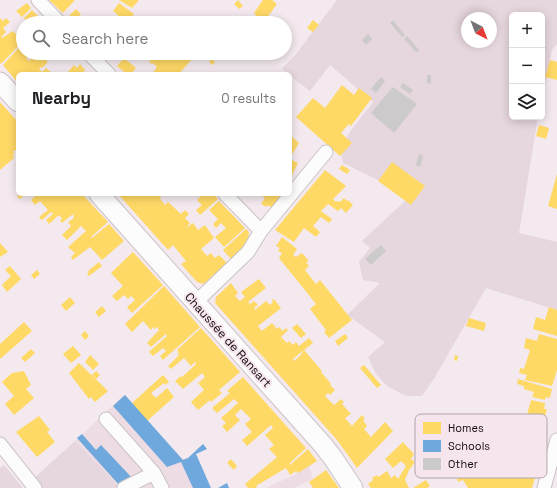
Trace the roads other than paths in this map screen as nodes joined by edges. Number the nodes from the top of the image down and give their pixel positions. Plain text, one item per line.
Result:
1 (38, 0) edge
2 (53, 16) edge
3 (95, 60) edge
4 (107, 72) edge
5 (0, 82) edge
6 (16, 100) edge
7 (326, 152) dead end
8 (292, 193) edge
9 (101, 196) edge
10 (227, 196) edge
11 (290, 196) edge
12 (261, 231) junction
13 (194, 302) junction
14 (106, 419) dead end
15 (557, 440) edge
16 (0, 444) edge
17 (154, 473) junction
18 (547, 477) edge
19 (547, 478) edge
20 (35, 488) edge
21 (124, 488) edge
22 (162, 488) edge
23 (353, 488) edge
24 (544, 488) edge

1 - 2 street
3 - 4 street
5 - 6 main road
7 - 8 street
9 - 13 main road, Chaussée de Ransart
10 - 12 street
11 - 12 street
12 - 13 street
13 - 23 main road, Chaussée de Ransart
14 - 17 street
15 - 18 street
16 - 20 street
17 - 21 street
17 - 22 street
19 - 24 street

